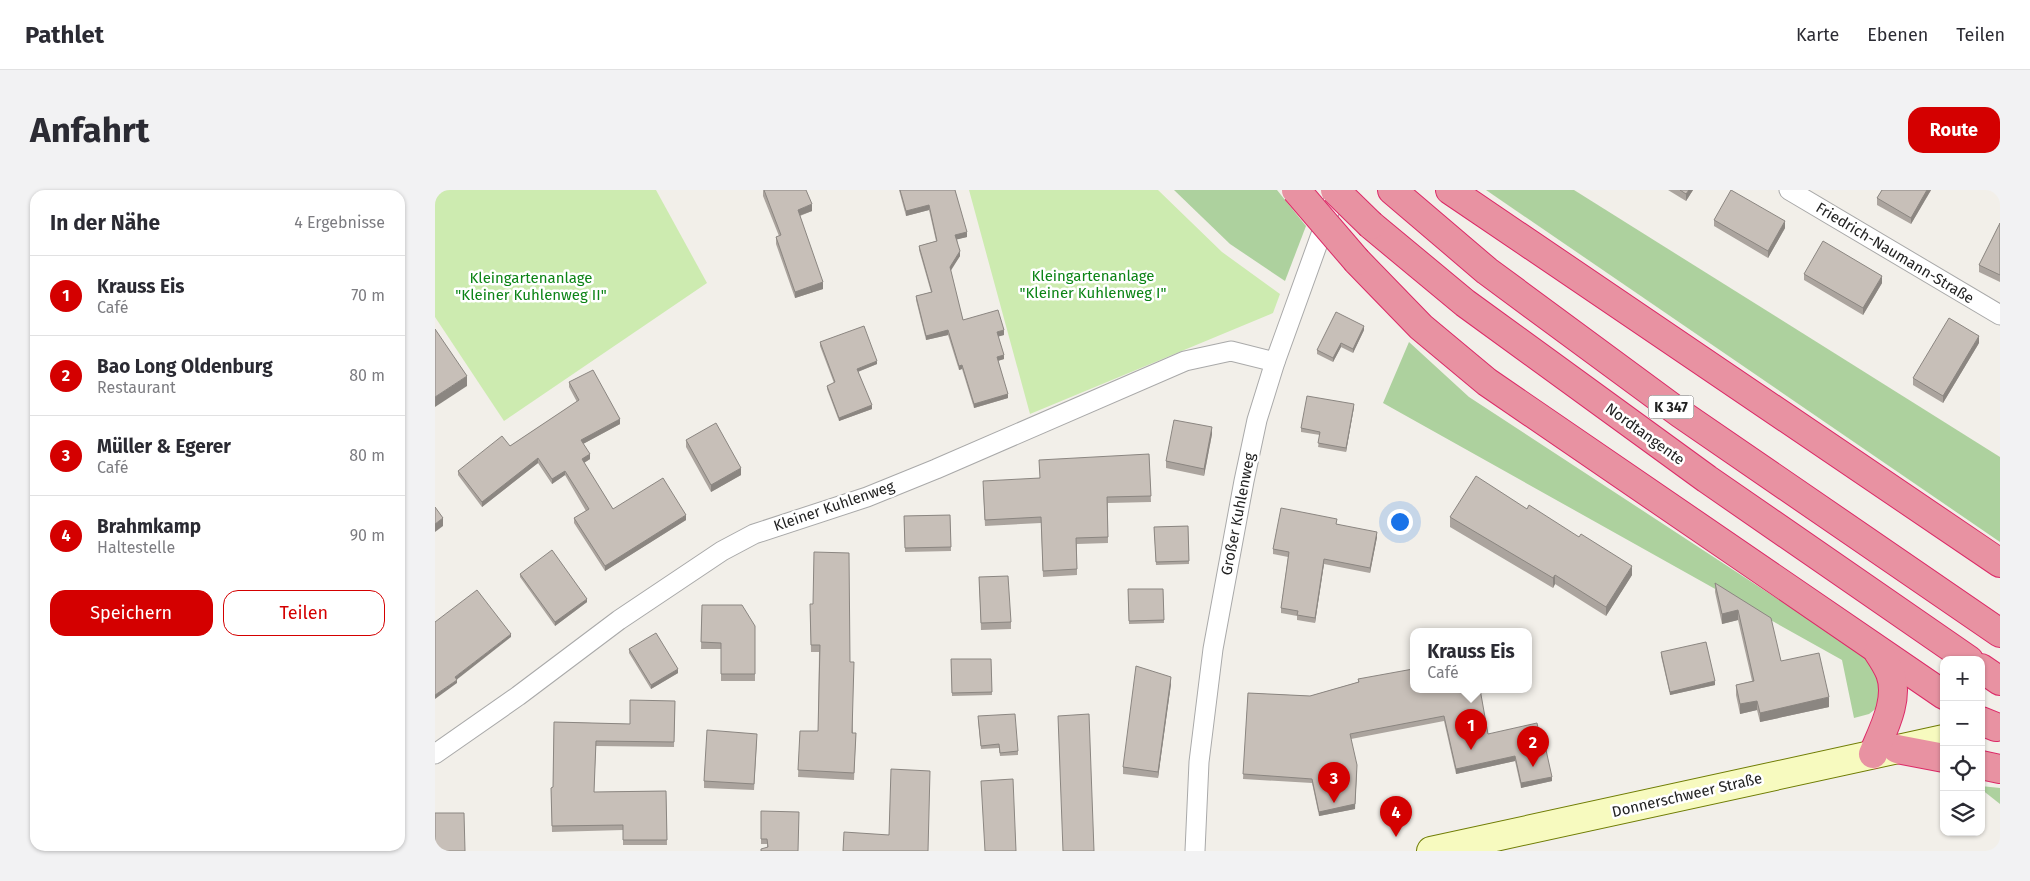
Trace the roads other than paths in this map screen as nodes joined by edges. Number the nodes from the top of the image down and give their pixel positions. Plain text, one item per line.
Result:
1 (1296, 190) edge
2 (1336, 190) edge
3 (1392, 190) edge
4 (1450, 190) edge
5 (1789, 190) edge
6 (2000, 315) edge
7 (1275, 362) junction
8 (2000, 563) edge
9 (2000, 633) edge
10 (1878, 652) junction
11 (1963, 656) edge
12 (1985, 671) edge
13 (2000, 681) edge
14 (1940, 692) edge
15 (1940, 740) edge
16 (1885, 752) junction
17 (435, 754) edge
18 (1940, 758) edge
19 (1985, 766) edge
20 (2000, 769) edge
21 (1195, 851) edge
22 (1431, 851) edge

1 - 10 highway, bridge
2 - 7 street, Großer Kuhlenweg
2 - 11 highway, Nordtangente / K 347, bridge
3 - 9 highway, K 347
4 - 8 highway
5 - 6 street, Friedrich-Naumann-Straße
7 - 17 street, Kleiner Kuhlenweg
7 - 21 street, Großer Kuhlenweg
10 - 14 highway
10 - 16 highway
12 - 13 highway
15 - 16 main road, Donnerschweer Straße
16 - 18 highway
16 - 22 main road, Donnerschweer Straße
19 - 20 highway

